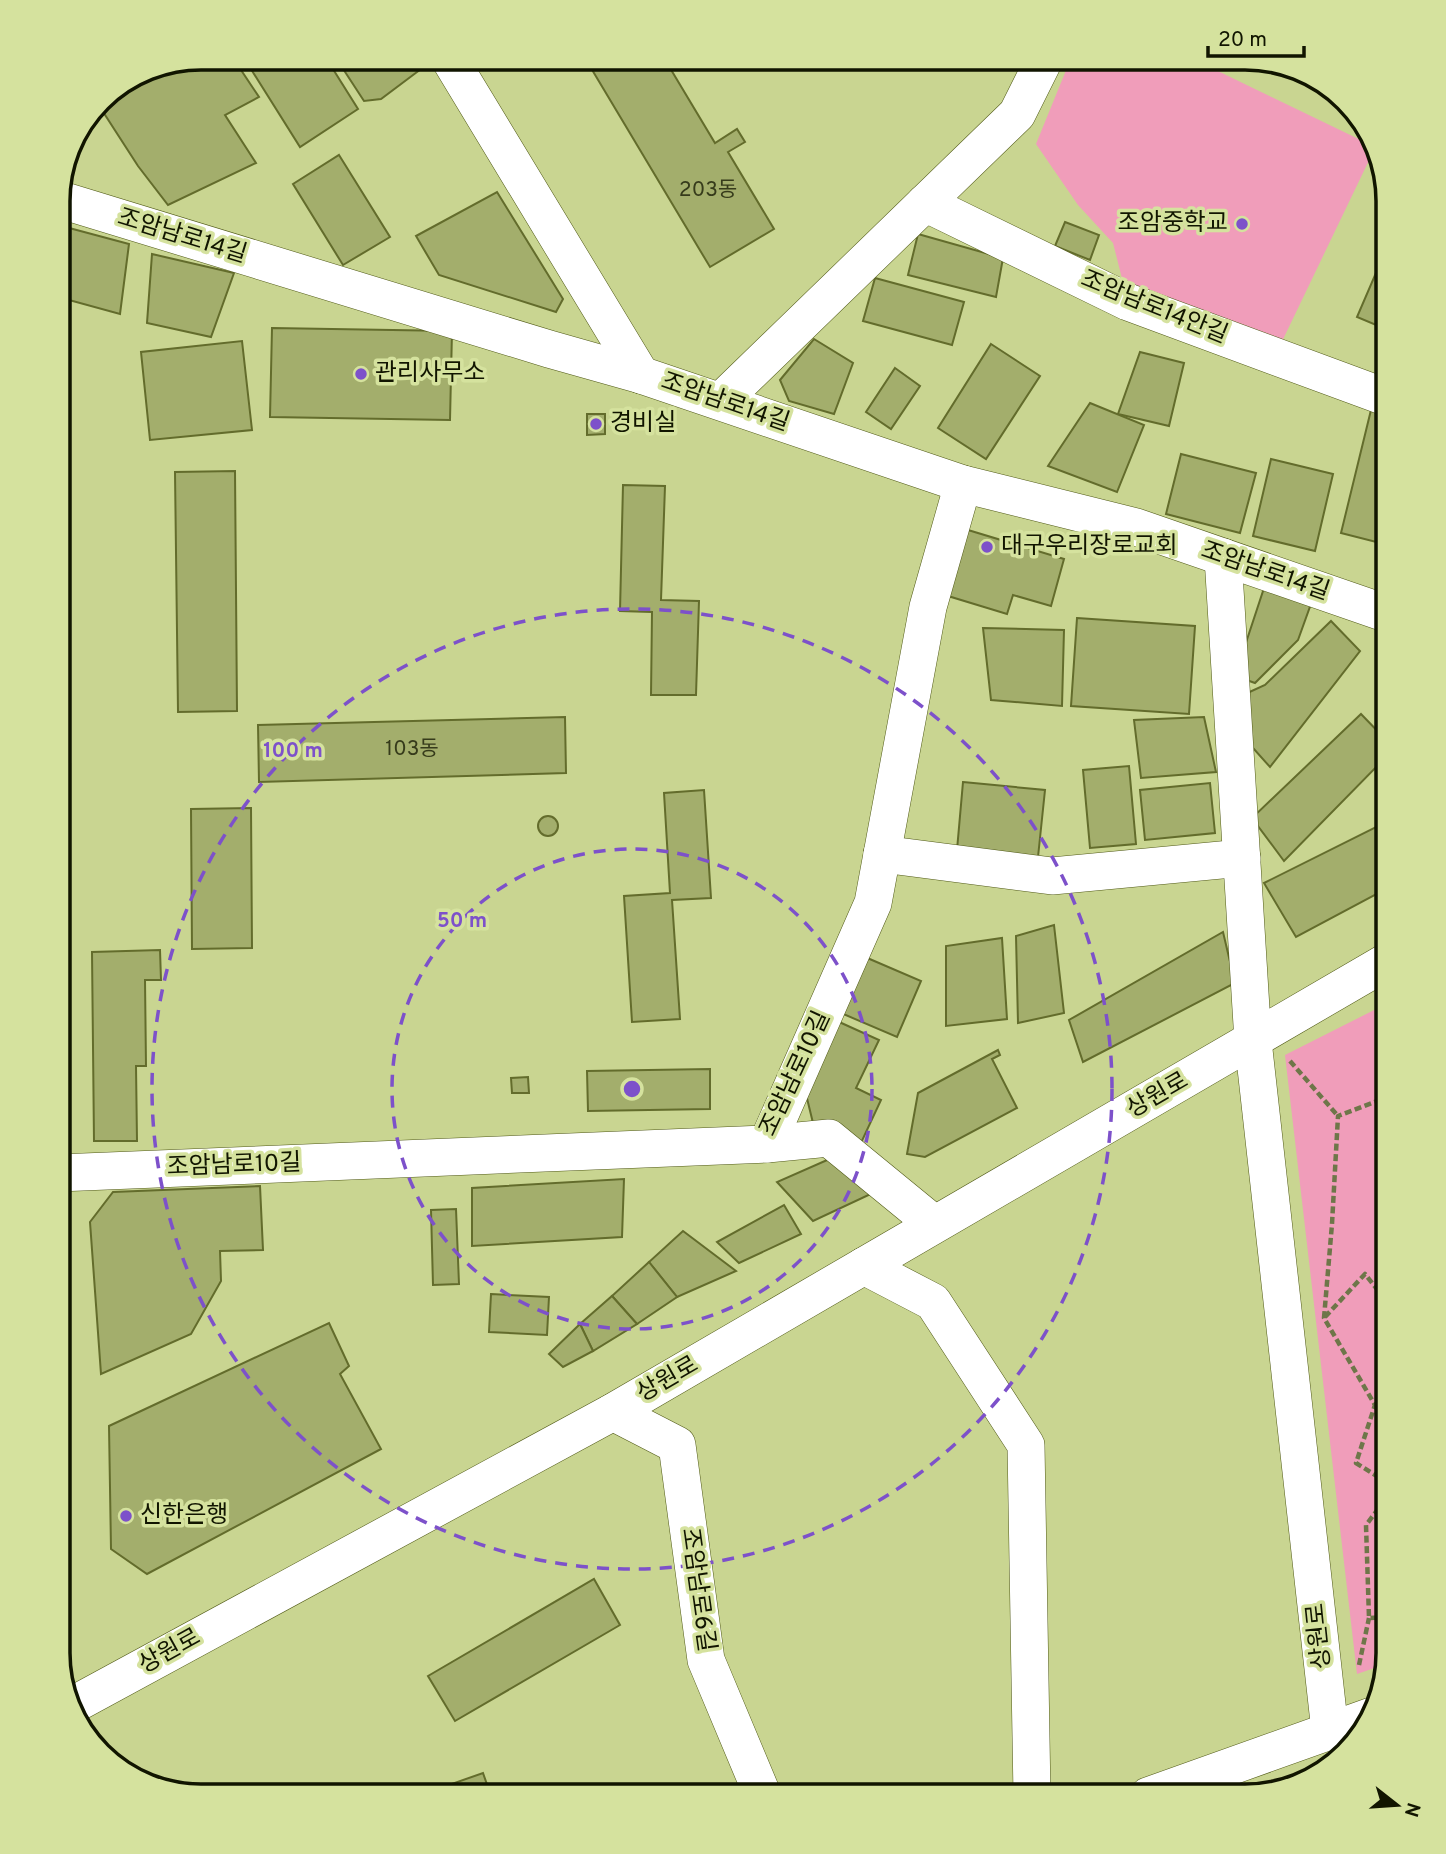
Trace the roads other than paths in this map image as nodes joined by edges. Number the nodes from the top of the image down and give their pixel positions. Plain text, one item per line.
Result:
1 (456, 70) edge
2 (1039, 70) edge
3 (70, 203) edge
4 (925, 203) junction
5 (641, 375) junction
6 (1376, 394) edge
7 (721, 401) junction
8 (963, 484) junction
9 (1223, 557) junction
10 (1376, 610) edge
11 (882, 855) junction
12 (1242, 858) junction
13 (1376, 970) edge
14 (1269, 1048) junction
15 (767, 1144) junction
16 (70, 1173) edge
17 (934, 1224) junction
18 (864, 1266) junction
19 (613, 1412) junction
20 (79, 1702) edge
21 (1357, 1721) edge
22 (1330, 1731) junction
23 (757, 1784) edge
24 (1032, 1784) edge
25 (1182, 1784) edge

1 - 5 street
2 - 4 street
3 - 5 street, 조암남로14길
4 - 6 street, 조암남로14안길
4 - 7 street
5 - 7 street, 조암남로14길
7 - 8 street, 조암남로14길
8 - 9 street, 조암남로14길
8 - 11 street, 조암남로10길
9 - 10 street, 조암남로14길
9 - 12 street
11 - 12 street
11 - 15 street, 조암남로10길
12 - 14 street
13 - 14 street, 상원로
14 - 17 street, 상원로
14 - 22 street, 상원로
15 - 16 street, 조암남로10길
15 - 17 street
17 - 18 street, 상원로
18 - 19 street, 상원로
18 - 24 street
19 - 20 street, 상원로
19 - 23 street, 조암남로6길
21 - 22 street
22 - 25 street

